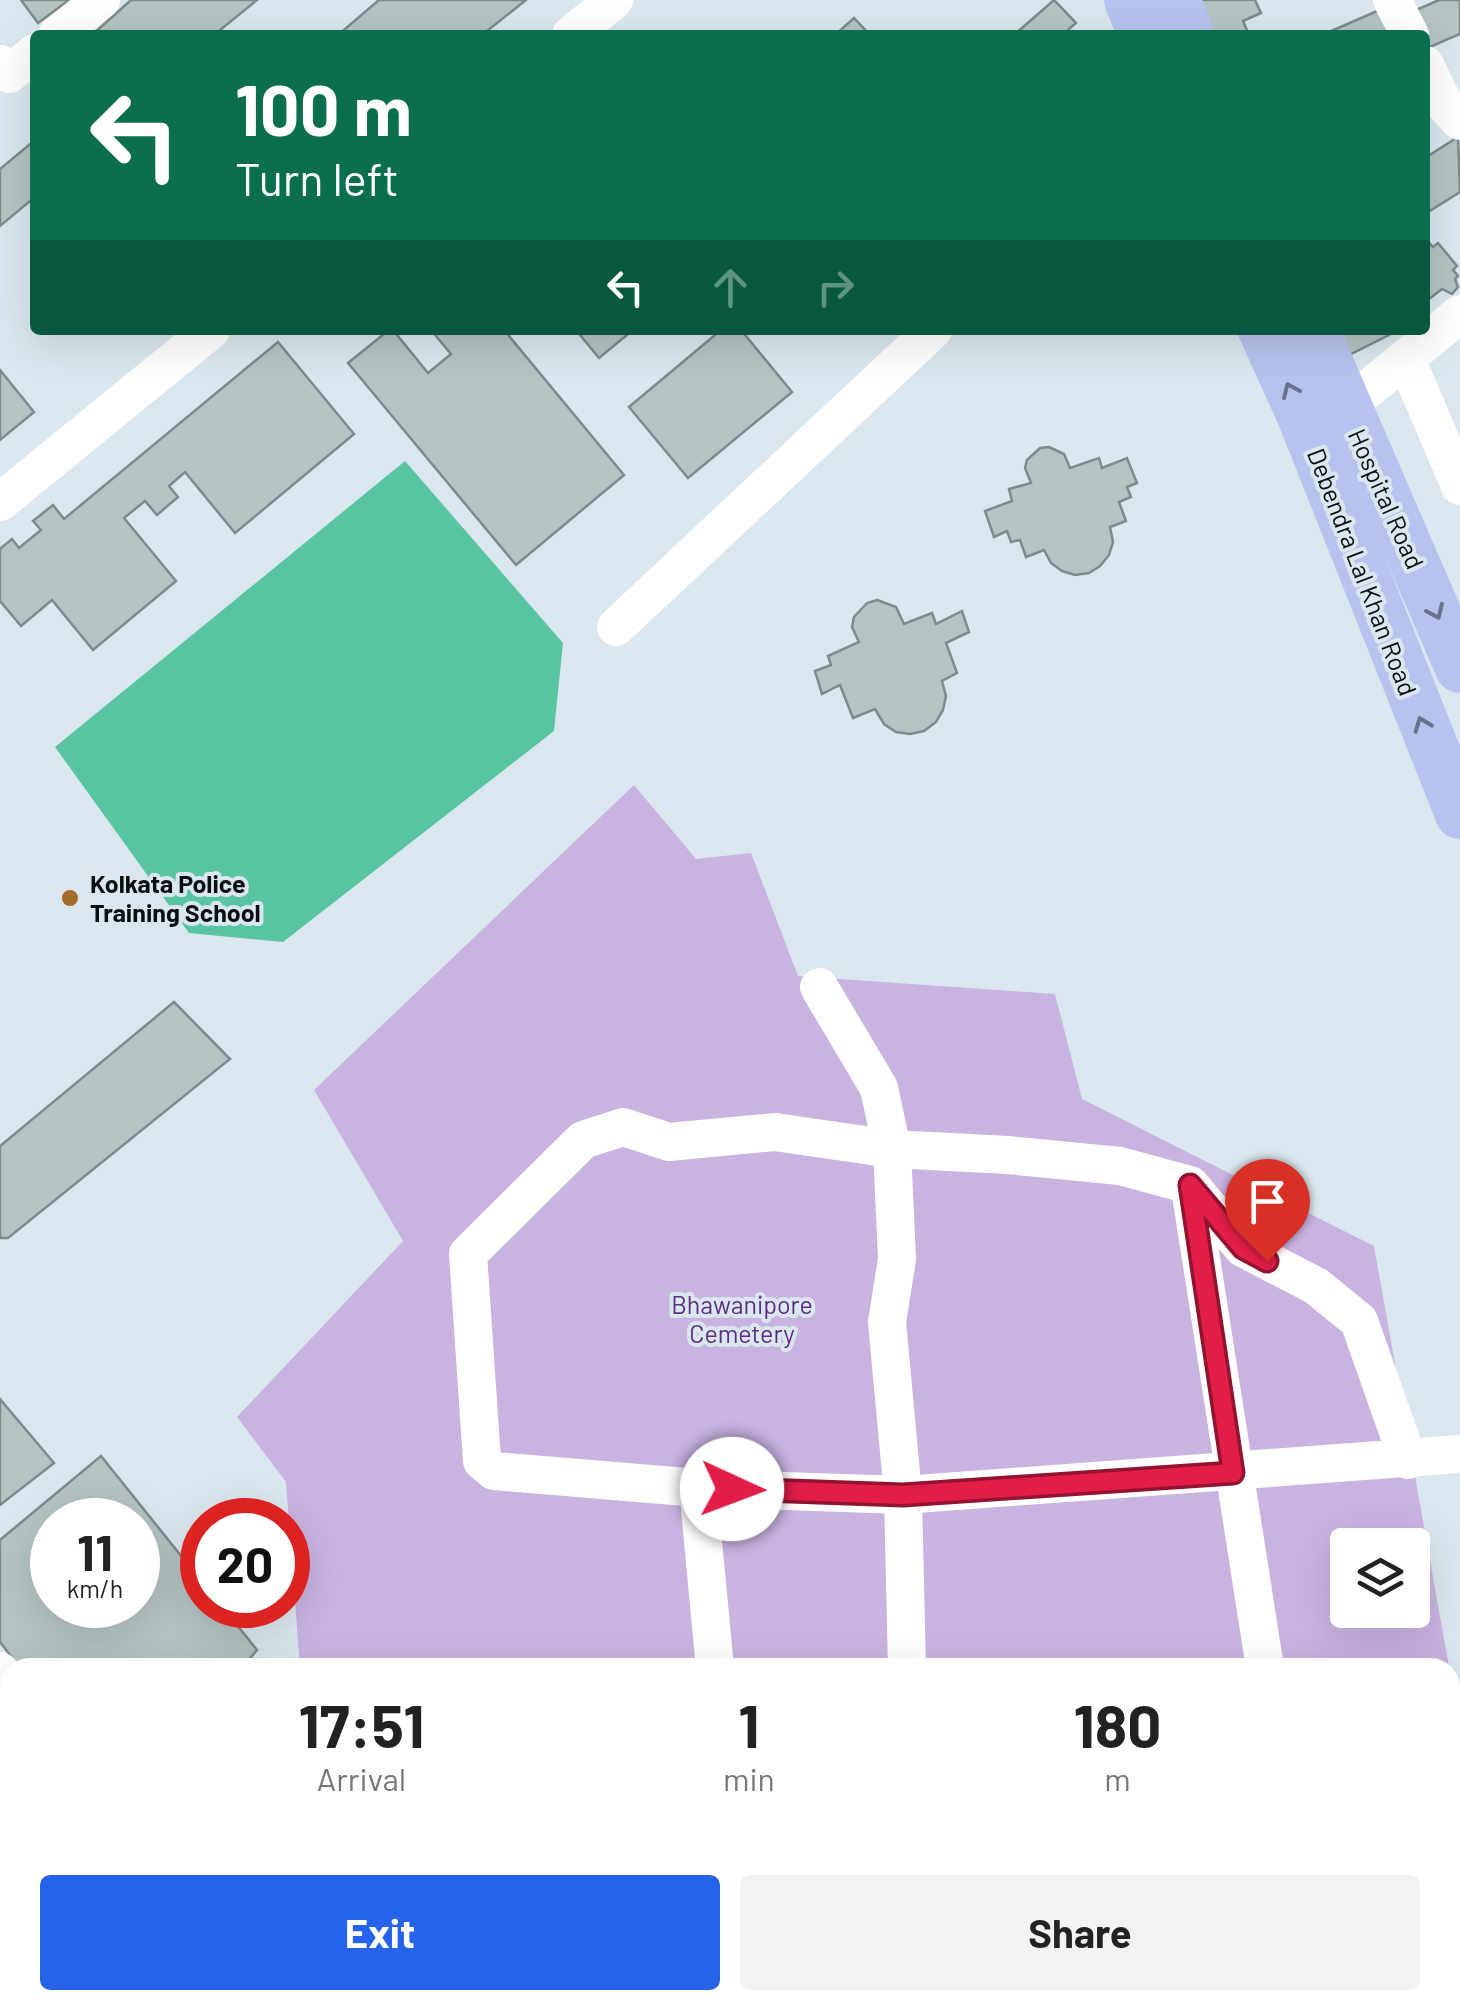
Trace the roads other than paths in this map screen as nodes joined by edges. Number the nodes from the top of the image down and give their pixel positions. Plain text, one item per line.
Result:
1 (100, 0) edge
2 (614, 0) edge
3 (1128, 0) edge
4 (1175, 0) edge
5 (1392, 0) edge
6 (64, 30) edge
7 (577, 30) edge
8 (1141, 30) edge
9 (1188, 30) edge
10 (1407, 30) edge
11 (30, 57) edge
12 (0, 64) edge
13 (1430, 75) edge
14 (1460, 121) edge
15 (1460, 314) edge
16 (205, 335) edge
17 (928, 335) edge
18 (1265, 335) edge
19 (1316, 335) edge
20 (1406, 359) junction
21 (1346, 408) junction
22 (1460, 486) edge
23 (0, 502) edge
24 (616, 627) dead end
25 (1460, 668) edge
26 (1460, 814) edge
27 (819, 986) dead end
28 (892, 1149) junction
29 (1190, 1185) junction
30 (1460, 1454) edge
31 (1408, 1460) junction
32 (1233, 1473) junction
33 (698, 1488) junction
34 (903, 1495) junction
35 (714, 1658) edge
36 (907, 1658) edge
37 (1262, 1658) edge

1 - 6 street
2 - 7 street
3 - 8 main road
4 - 9 main road
5 - 10 street
11 - 12 street
13 - 14 street
15 - 20 street
16 - 23 street
17 - 24 street
26 -> 18 main road, Debendra Lal Khan Road
19 - 21 main road, Hospital Road
20 - 21 street
20 - 22 street
21 -> 25 main road, Hospital Road
27 - 28 street
28 - 29 street
28 - 33 street
28 - 34 street
29 - 31 street
29 - 32 street
30 - 31 street
31 - 32 street
32 - 34 street
32 - 37 street
33 - 34 street
33 - 35 street
34 - 36 street

